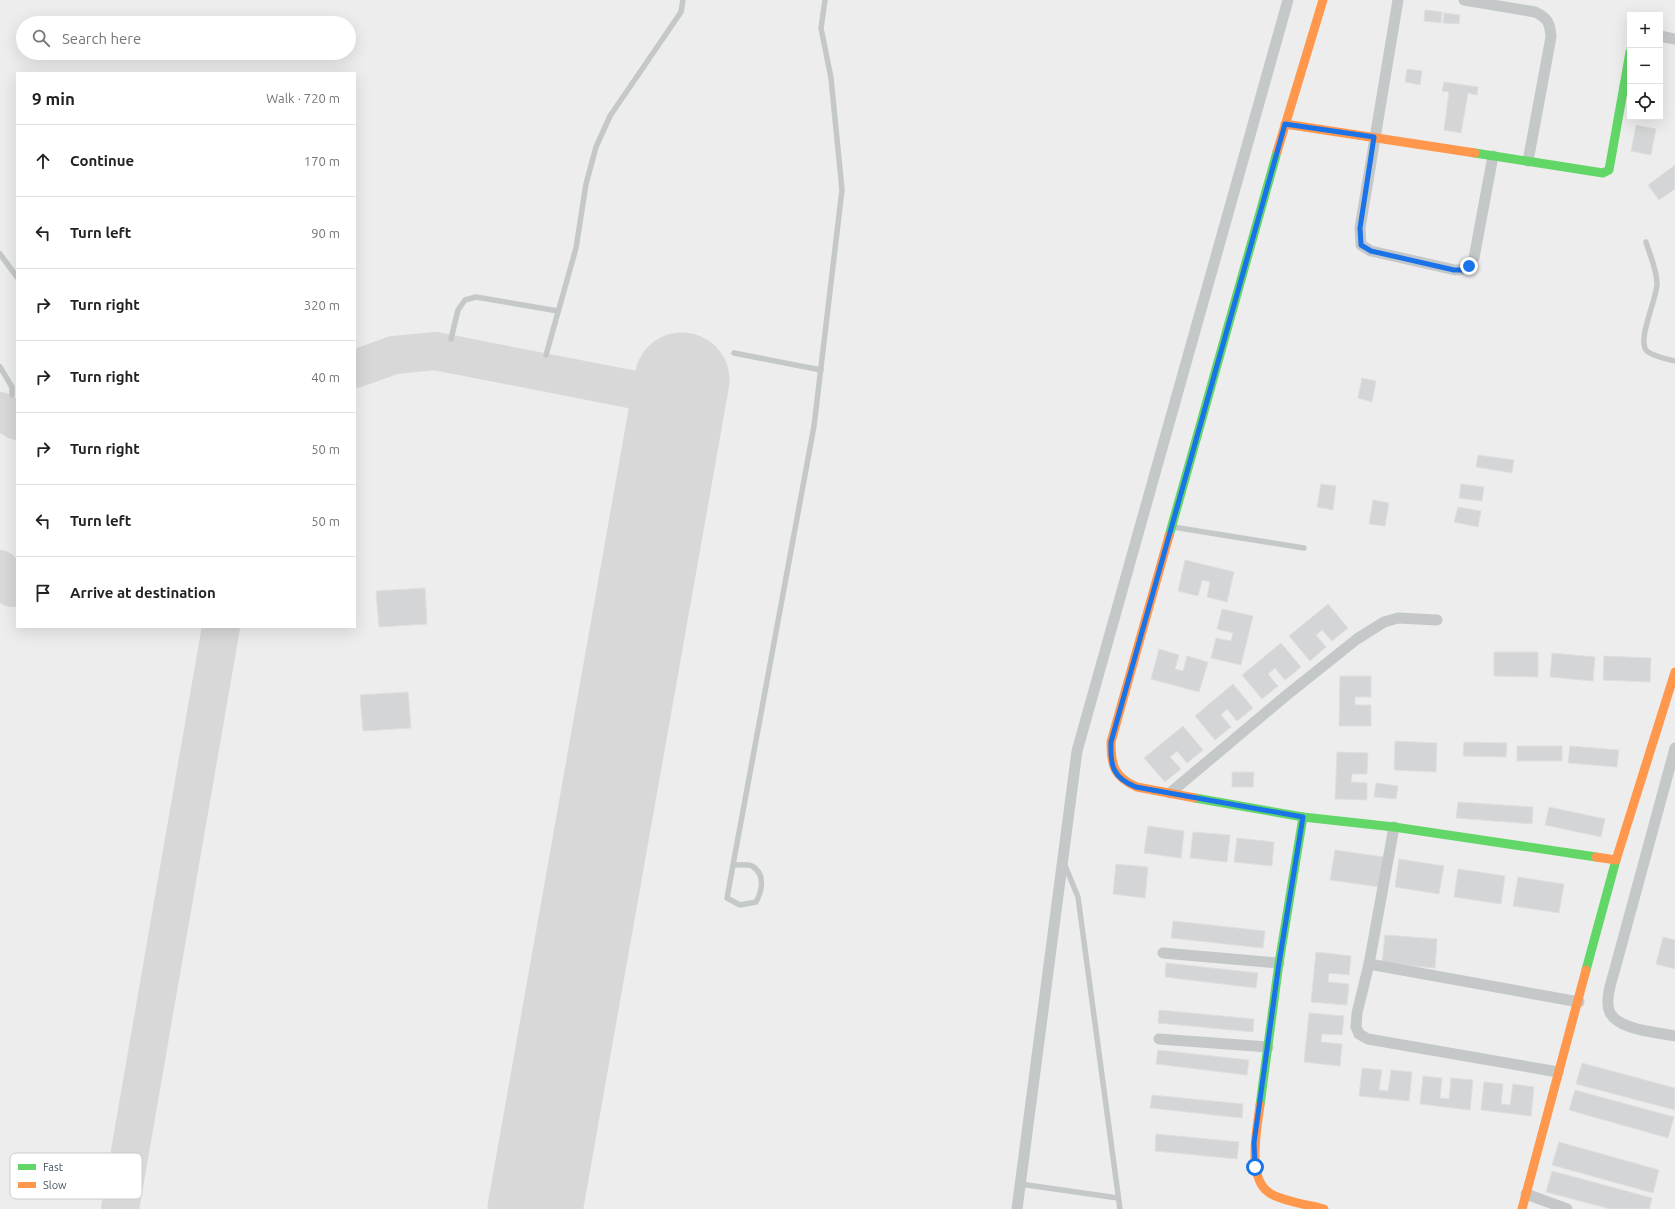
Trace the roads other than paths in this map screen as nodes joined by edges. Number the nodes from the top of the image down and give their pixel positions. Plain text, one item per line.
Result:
1 (683, 0) edge
2 (825, 0) edge
3 (1288, 0) edge
4 (1323, 0) edge
5 (1398, 0) edge
6 (1464, 0) edge
7 (1663, 37) edge
8 (1675, 39) edge
9 (1627, 70) edge
10 (1285, 124) junction
11 (1374, 137) junction
12 (1494, 156) junction
13 (1528, 161) junction
14 (1646, 242) dead end
15 (0, 254) edge
16 (16, 276) edge
17 (558, 311) junction
18 (451, 339) dead end
19 (734, 353) dead end
20 (546, 355) dead end
21 (1675, 361) edge
22 (0, 367) edge
23 (821, 370) junction
24 (12, 395) dead end
25 (1171, 526) junction
26 (1304, 548) dead end
27 (1437, 620) dead end
28 (1675, 672) edge
29 (1675, 748) edge
30 (1170, 793) junction
31 (1303, 817) junction
32 (1394, 827) junction
33 (1062, 858) junction
34 (1616, 860) junction
35 (733, 865) junction
36 (1163, 953) dead end
37 (1279, 963) junction
38 (1368, 964) junction
39 (1578, 1002) junction
40 (1675, 1036) edge
41 (1159, 1039) dead end
42 (1268, 1047) junction
43 (1558, 1072) junction
44 (1020, 1184) junction
45 (1526, 1194) junction
46 (1118, 1198) junction
47 (1017, 1209) edge
48 (1120, 1209) edge
49 (1324, 1209) edge
50 (1522, 1209) edge
51 (1567, 1209) edge

1 - 17 lane
2 - 23 lane
3 - 33 street
4 - 10 street
5 - 11 street
6 - 13 street
7 - 8 street
9 - 13 street
10 - 11 street
10 - 25 street
11 - 12 street
11 - 12 street
12 - 13 street
14 - 21 lane
15 - 16 lane
17 - 18 lane
17 - 20 lane
19 - 23 lane
22 - 24 lane
23 - 35 lane
25 - 26 lane
25 - 30 street
27 - 30 street
28 - 34 street
29 - 40 street
30 - 31 street
31 - 32 street
31 - 37 street
32 - 34 street
32 - 38 street
33 - 44 street
33 - 46 lane
34 - 39 street
35 - 35 lane
36 - 37 street
37 - 42 street
38 - 39 street
38 - 43 street
39 - 43 street
41 - 42 street
42 - 49 street
43 - 45 street
44 - 46 lane
44 - 47 street
45 - 50 street
45 - 51 street
46 - 48 lane

